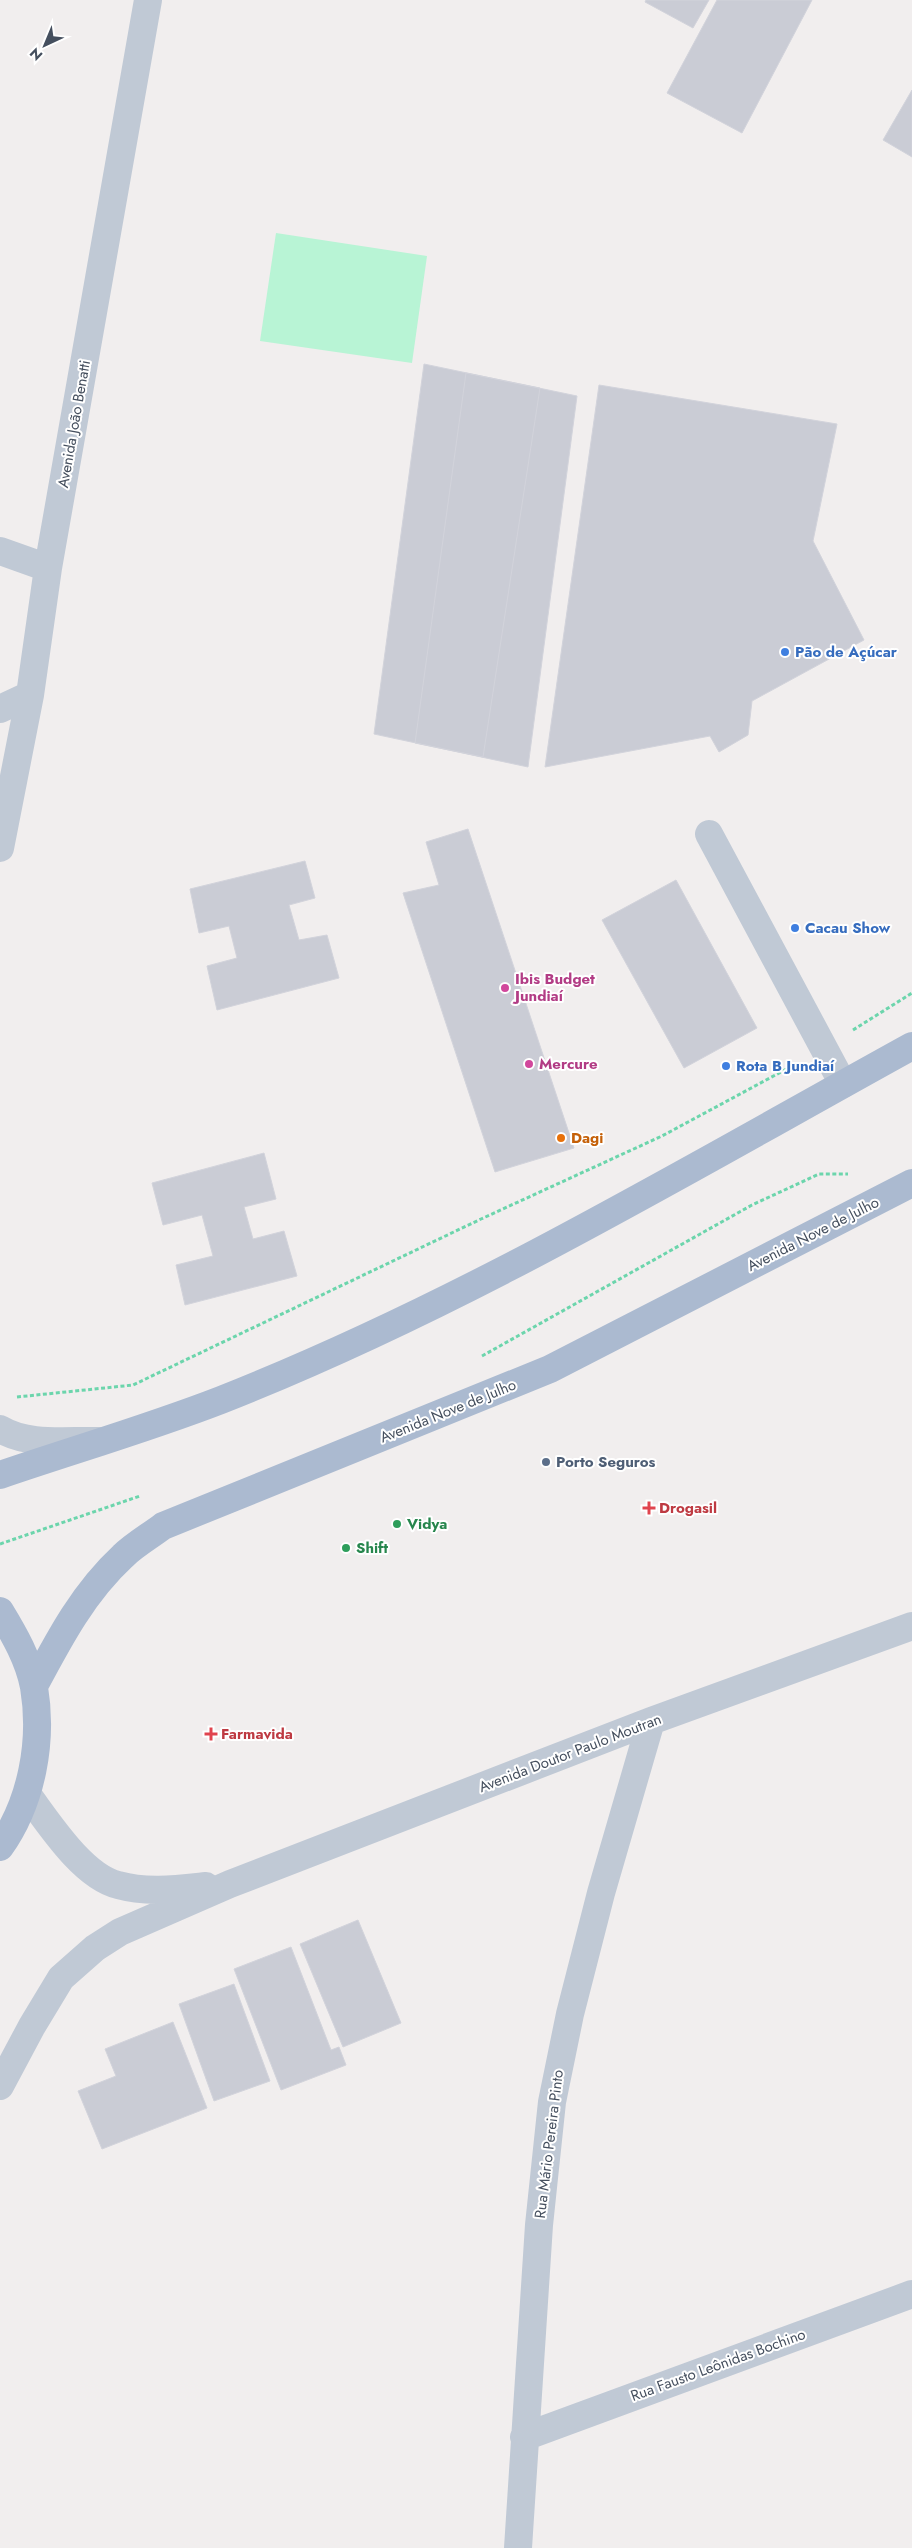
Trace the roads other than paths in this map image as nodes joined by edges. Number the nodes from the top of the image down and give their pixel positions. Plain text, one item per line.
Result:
1 (148, 0) edge
2 (0, 551) edge
3 (48, 568) junction
4 (30, 695) junction
5 (0, 709) edge
6 (709, 834) dead end
7 (0, 848) edge
8 (912, 1046) edge
9 (843, 1084) junction
10 (912, 1183) edge
11 (0, 1429) edge
12 (102, 1441) junction
13 (0, 1475) edge
14 (0, 1611) edge
15 (912, 1626) edge
16 (34, 1686) junction
17 (651, 1721) junction
18 (27, 1794) junction
19 (0, 1847) edge
20 (230, 1884) junction
21 (0, 2086) edge
22 (912, 2294) edge
23 (524, 2436) junction
24 (518, 2548) edge

1 - 3 street, Avenida João Benatti
2 - 3 street
3 - 4 street, Avenida João Benatti
4 - 5 street
4 - 7 street, Avenida João Benatti
6 - 9 street
8 - 9 main road
9 - 12 main road
10 - 16 main road, Avenida Nove de Julho
11 - 12 street
12 - 13 main road
14 - 16 main road
15 - 17 street, Avenida Doutor Paulo Moutran
16 - 18 main road
17 - 20 street, Avenida Doutor Paulo Moutran
17 - 23 street, Rua Mário Pereira Pinto
18 - 19 main road
18 - 20 street
20 - 21 street
22 - 23 street, Rua Fausto Leônidas Bochino
23 - 24 street, Rua Mário Pereira Pinto

